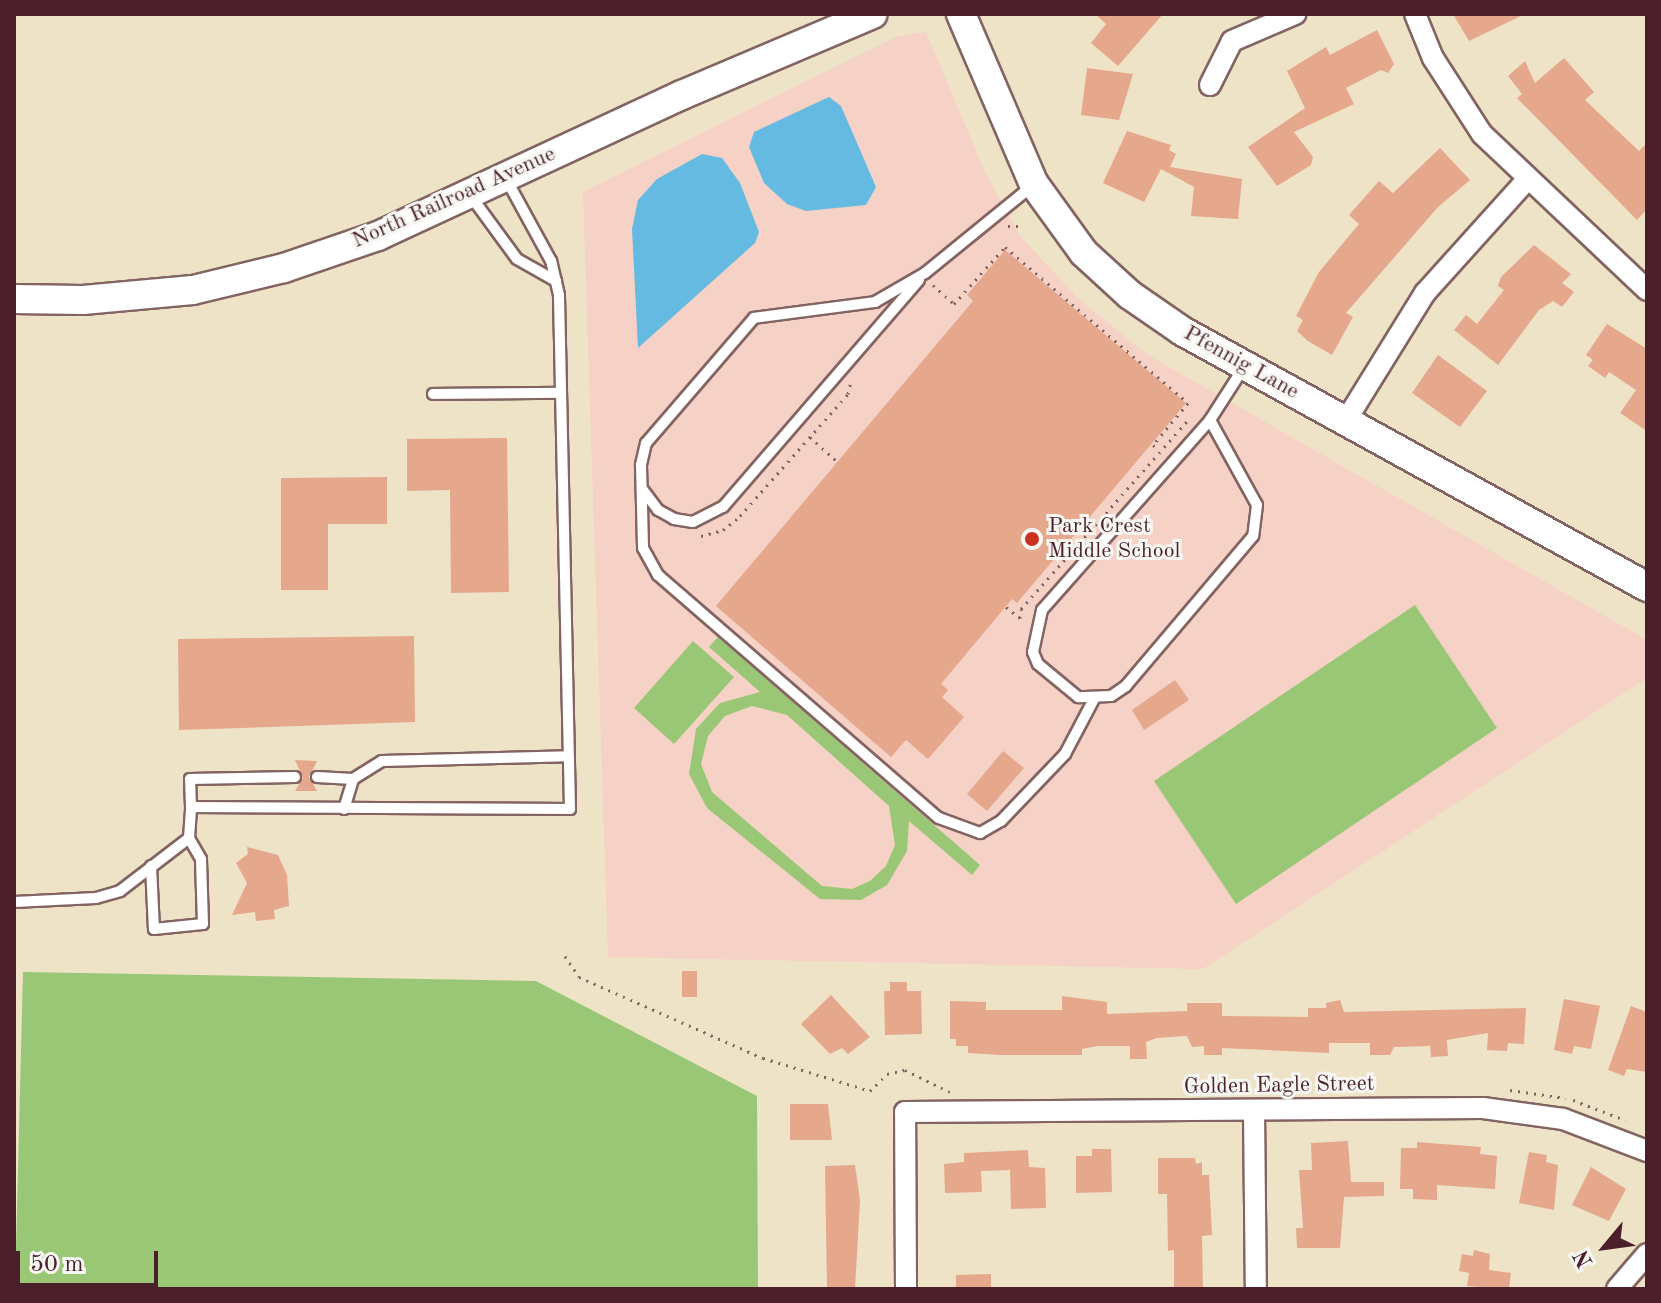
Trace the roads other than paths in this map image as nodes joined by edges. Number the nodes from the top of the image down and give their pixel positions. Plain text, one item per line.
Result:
1 (873, 14) edge
2 (961, 14) edge
3 (1295, 14) edge
4 (1415, 14) edge
5 (1210, 85) dead end
6 (505, 177) junction
7 (1526, 181) junction
8 (1034, 184) junction
9 (470, 195) junction
10 (925, 273) junction
11 (556, 281) junction
12 (1647, 290) edge
13 (14, 299) edge
14 (1244, 366) junction
15 (560, 393) junction
16 (433, 394) dead end
17 (1210, 420) junction
18 (1345, 422) junction
19 (642, 488) junction
20 (1647, 587) edge
21 (1094, 699) junction
22 (568, 756) junction
23 (295, 777) dead end
24 (317, 777) dead end
25 (353, 779) junction
26 (191, 807) junction
27 (344, 809) junction
28 (189, 838) junction
29 (151, 866) junction
30 (14, 902) edge
31 (1254, 1111) junction
32 (1647, 1151) edge
33 (1647, 1254) edge
34 (906, 1289) edge
35 (1256, 1289) edge
36 (1617, 1289) edge

1 - 6 street, North Railroad Avenue
2 - 8 street, Pfennig Lane
3 - 5 street
4 - 7 street
6 - 9 street, North Railroad Avenue
6 - 11 lane
7 - 12 street
7 - 18 street
8 - 10 lane
8 - 14 street, Pfennig Lane
9 - 11 lane
9 - 13 street, North Railroad Avenue
10 - 19 lane
10 - 19 lane
11 - 15 lane
14 - 17 lane
14 - 18 street, Pfennig Lane
15 - 16 lane
15 - 22 lane
17 - 21 lane
17 - 21 lane
18 - 20 street, Pfennig Lane
19 - 21 lane
22 - 25 lane
22 - 27 lane
23 - 26 lane
24 - 25 lane
25 - 27 lane
26 - 27 lane
26 - 28 lane
28 - 29 lane
28 - 29 lane
29 - 30 lane
31 - 32 street, Golden Eagle Street
31 - 34 street, Golden Eagle Street
31 - 35 street
33 - 36 street

